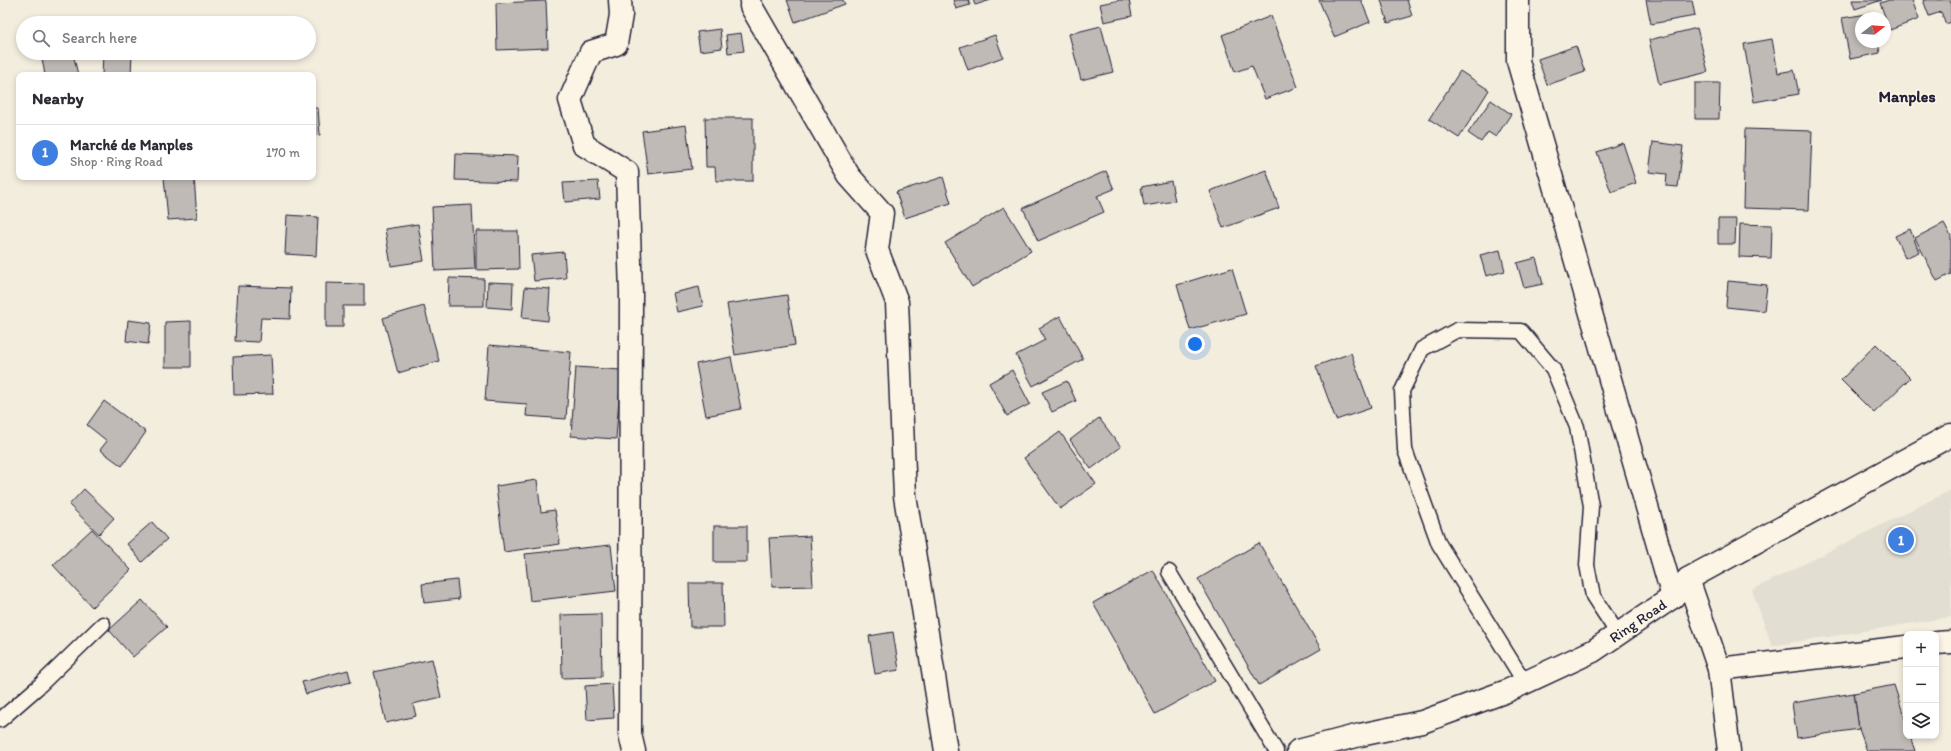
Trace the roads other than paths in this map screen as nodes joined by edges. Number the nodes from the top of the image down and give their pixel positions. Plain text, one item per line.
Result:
1 (620, 0) edge
2 (1518, 0) edge
3 (751, 6) dead end
4 (1951, 435) edge
5 (1169, 572) dead end
6 (1688, 578) junction
7 (1673, 597) junction
8 (103, 624) dead end
9 (1618, 634) junction
10 (1951, 642) edge
11 (1939, 643) edge
12 (1903, 647) edge
13 (1719, 670) junction
14 (1525, 682) junction
15 (0, 720) edge
16 (634, 751) edge
17 (946, 751) edge
18 (1276, 751) edge
19 (1298, 751) edge
20 (1729, 751) edge

1 - 16 street
2 - 7 street
3 - 17 street
4 - 6 street, Ring Road
5 - 18 lane
6 - 7 street, Ring Road
6 - 13 street
7 - 9 street, Ring Road
8 - 15 lane
9 - 14 street, Ring Road
9 - 14 lane
10 - 11 street
12 - 13 street
13 - 20 street
14 - 19 street, Ring Road

